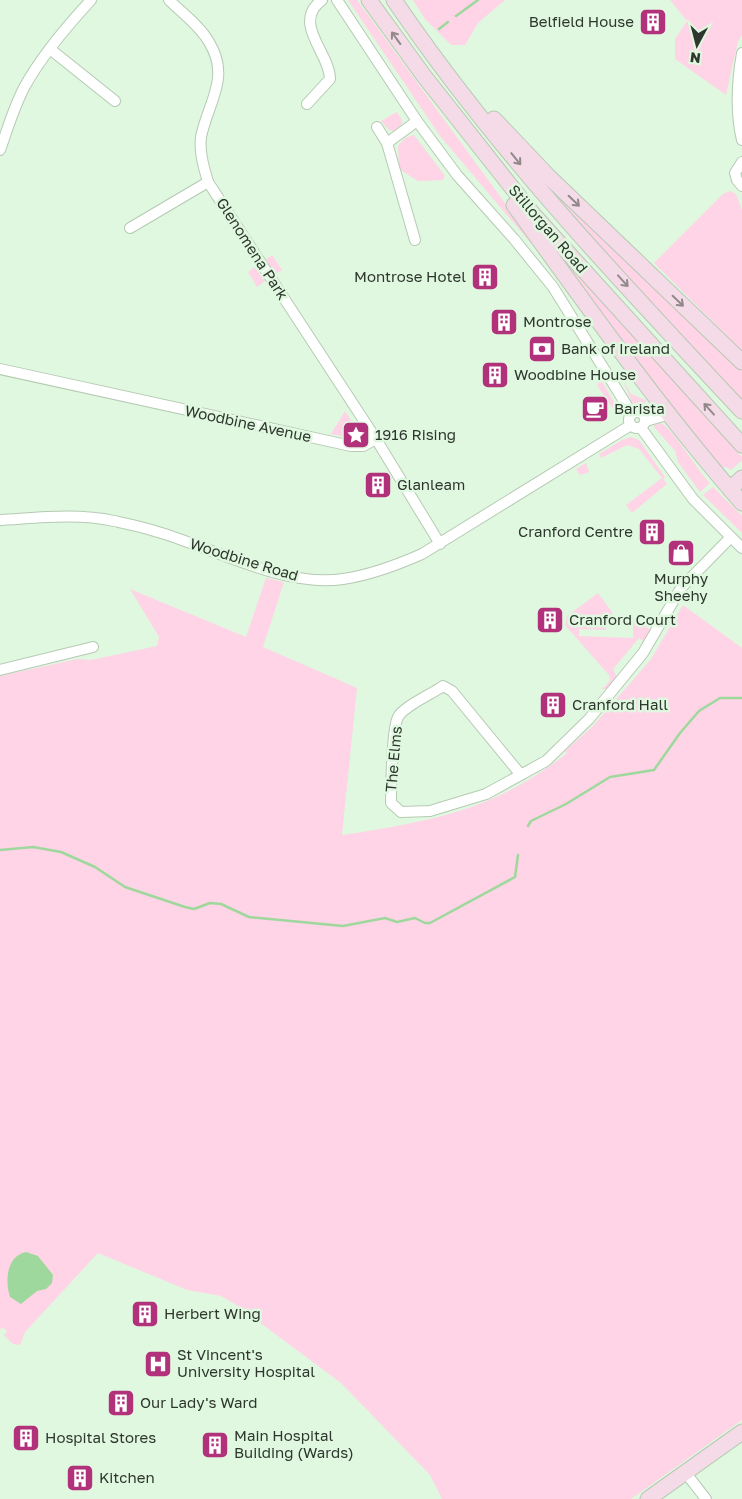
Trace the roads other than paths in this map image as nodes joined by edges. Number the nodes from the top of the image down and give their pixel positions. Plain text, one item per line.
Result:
1 (91, 0) edge
2 (170, 0) edge
3 (322, 0) edge
4 (337, 0) edge
5 (369, 0) edge
6 (394, 0) edge
7 (420, 39) junction
8 (50, 49) junction
9 (742, 53) edge
10 (424, 76) junction
11 (115, 101) dead end
12 (307, 104) dead end
13 (418, 121) junction
14 (377, 127) dead end
15 (2, 137) edge
16 (742, 140) edge
17 (387, 143) junction
18 (0, 150) edge
19 (742, 162) edge
20 (208, 182) junction
21 (742, 186) edge
22 (130, 228) dead end
23 (415, 240) dead end
24 (742, 362) edge
25 (0, 369) edge
26 (742, 411) edge
27 (632, 414) junction
28 (670, 414) junction
29 (644, 424) junction
30 (630, 425) junction
31 (376, 439) junction
32 (742, 445) edge
33 (737, 483) edge
34 (742, 503) edge
35 (0, 520) edge
36 (730, 538) junction
37 (440, 544) junction
38 (742, 548) edge
39 (93, 647) dead end
40 (0, 670) edge
41 (521, 775) junction
42 (742, 1432) edge
43 (685, 1472) junction
44 (648, 1499) edge
45 (706, 1499) edge

1 - 8 street
2 - 20 street, Glenomena Park
3 - 12 street
4 - 13 street
10 -> 5 main road, Stillorgan Road
6 - 7 main road, Stillorgan Road
7 -> 24 main road
7 -> 26 main road, Stillorgan Road
8 - 11 street
8 - 15 street
9 - 16 street
10 - 28 main road
32 -> 10 main road, Stillorgan Road
13 - 17 street
13 - 27 street
14 - 17 street
15 - 18 street
17 - 23 street
19 - 21 street
20 - 22 street
20 - 31 street, Glenomena Park
25 - 31 street, Woodbine Avenue
27 - 29 street
27 - 30 street
28 - 29 street
28 - 33 main road
29 - 30 street
29 - 36 street
30 - 37 street, Woodbine Road
31 - 37 street
33 - 34 main road
35 - 37 street, Woodbine Road
36 - 38 street
36 - 41 street, The Elms
39 - 40 street
41 - 41 street, The Elms
42 - 43 main road
43 - 44 main road
43 - 45 street

